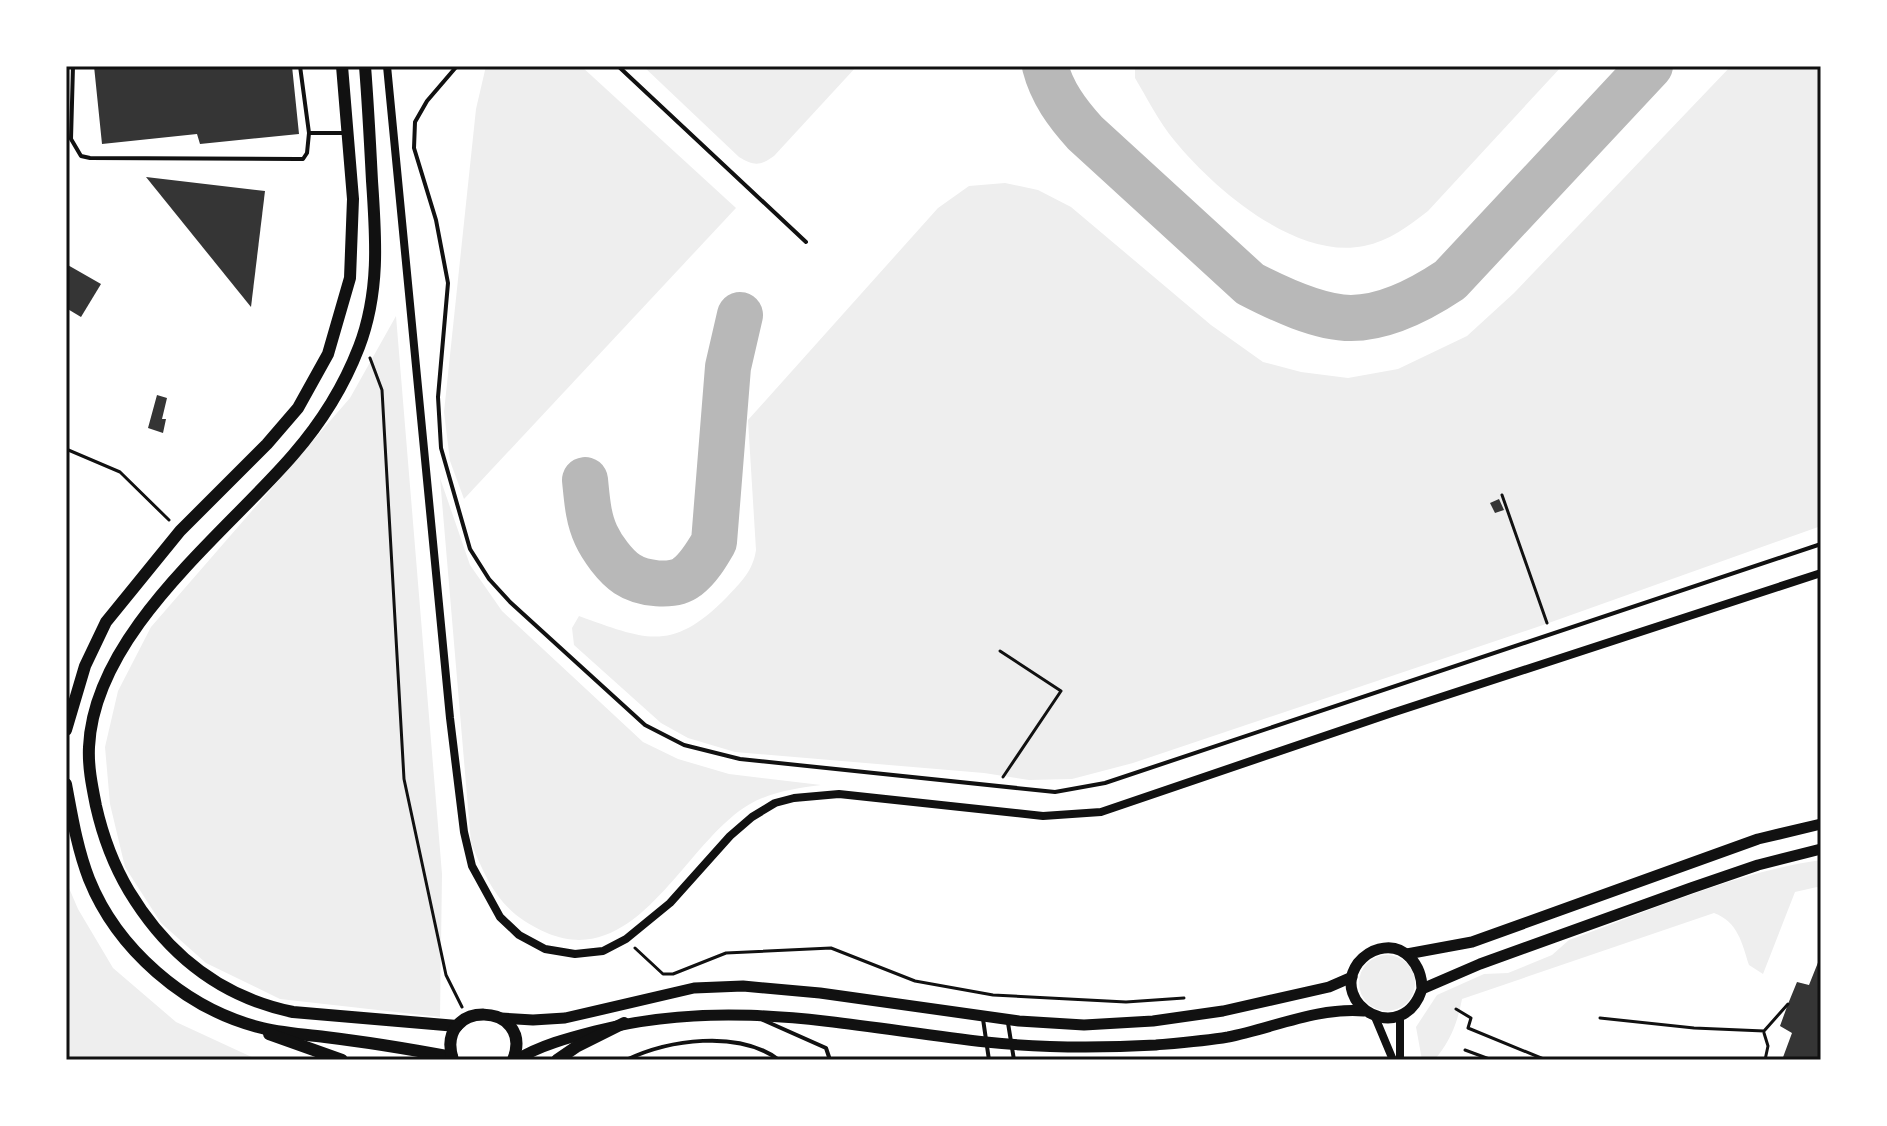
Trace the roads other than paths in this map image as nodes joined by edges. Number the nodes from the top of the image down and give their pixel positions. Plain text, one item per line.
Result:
1 (73, 66) edge
2 (300, 66) edge
3 (342, 66) edge
4 (365, 66) edge
5 (387, 66) edge
6 (457, 66) edge
7 (618, 66) edge
8 (309, 133) junction
9 (347, 133) junction
10 (806, 242) dead end
11 (1821, 544) edge
12 (1821, 573) edge
13 (66, 730) edge
14 (66, 784) edge
15 (1821, 824) edge
16 (1821, 849) edge
17 (1407, 954) junction
18 (1352, 977) junction
19 (1422, 989) junction
20 (746, 1013) junction
21 (1370, 1014) junction
22 (1400, 1016) junction
23 (983, 1017) junction
24 (501, 1018) junction
25 (1007, 1019) junction
26 (462, 1022) junction
27 (624, 1023) junction
28 (260, 1028) junction
29 (987, 1042) junction
30 (1011, 1044) junction
31 (452, 1058) edge
32 (342, 1060) edge
33 (514, 1060) edge
34 (557, 1060) edge
35 (626, 1060) edge
36 (779, 1060) edge
37 (830, 1060) edge
38 (989, 1060) edge
39 (1014, 1060) edge
40 (1393, 1060) edge
41 (1400, 1060) edge

1 - 8 lane
2 - 8 lane
3 - 9 main road
4 - 26 main road
5 - 12 street
6 - 11 lane
7 - 10 lane
8 - 9 lane
9 - 13 main road
14 - 28 main road
15 - 17 main road
16 - 19 main road
17 - 18 main road
17 - 19 main road
18 - 21 main road
18 - 25 main road
19 - 22 main road
20 - 27 main road
20 - 29 main road
20 - 37 lane
21 - 22 main road
21 - 30 main road
21 - 40 street
22 - 41 street
23 - 24 main road
23 - 25 main road
23 - 29 lane
24 - 26 main road
24 - 33 main road
25 - 30 lane
26 - 31 main road
27 - 33 main road
27 - 34 main road
28 - 31 main road
28 - 32 main road
29 - 30 main road
29 - 38 lane
30 - 39 lane
35 - 36 lane

